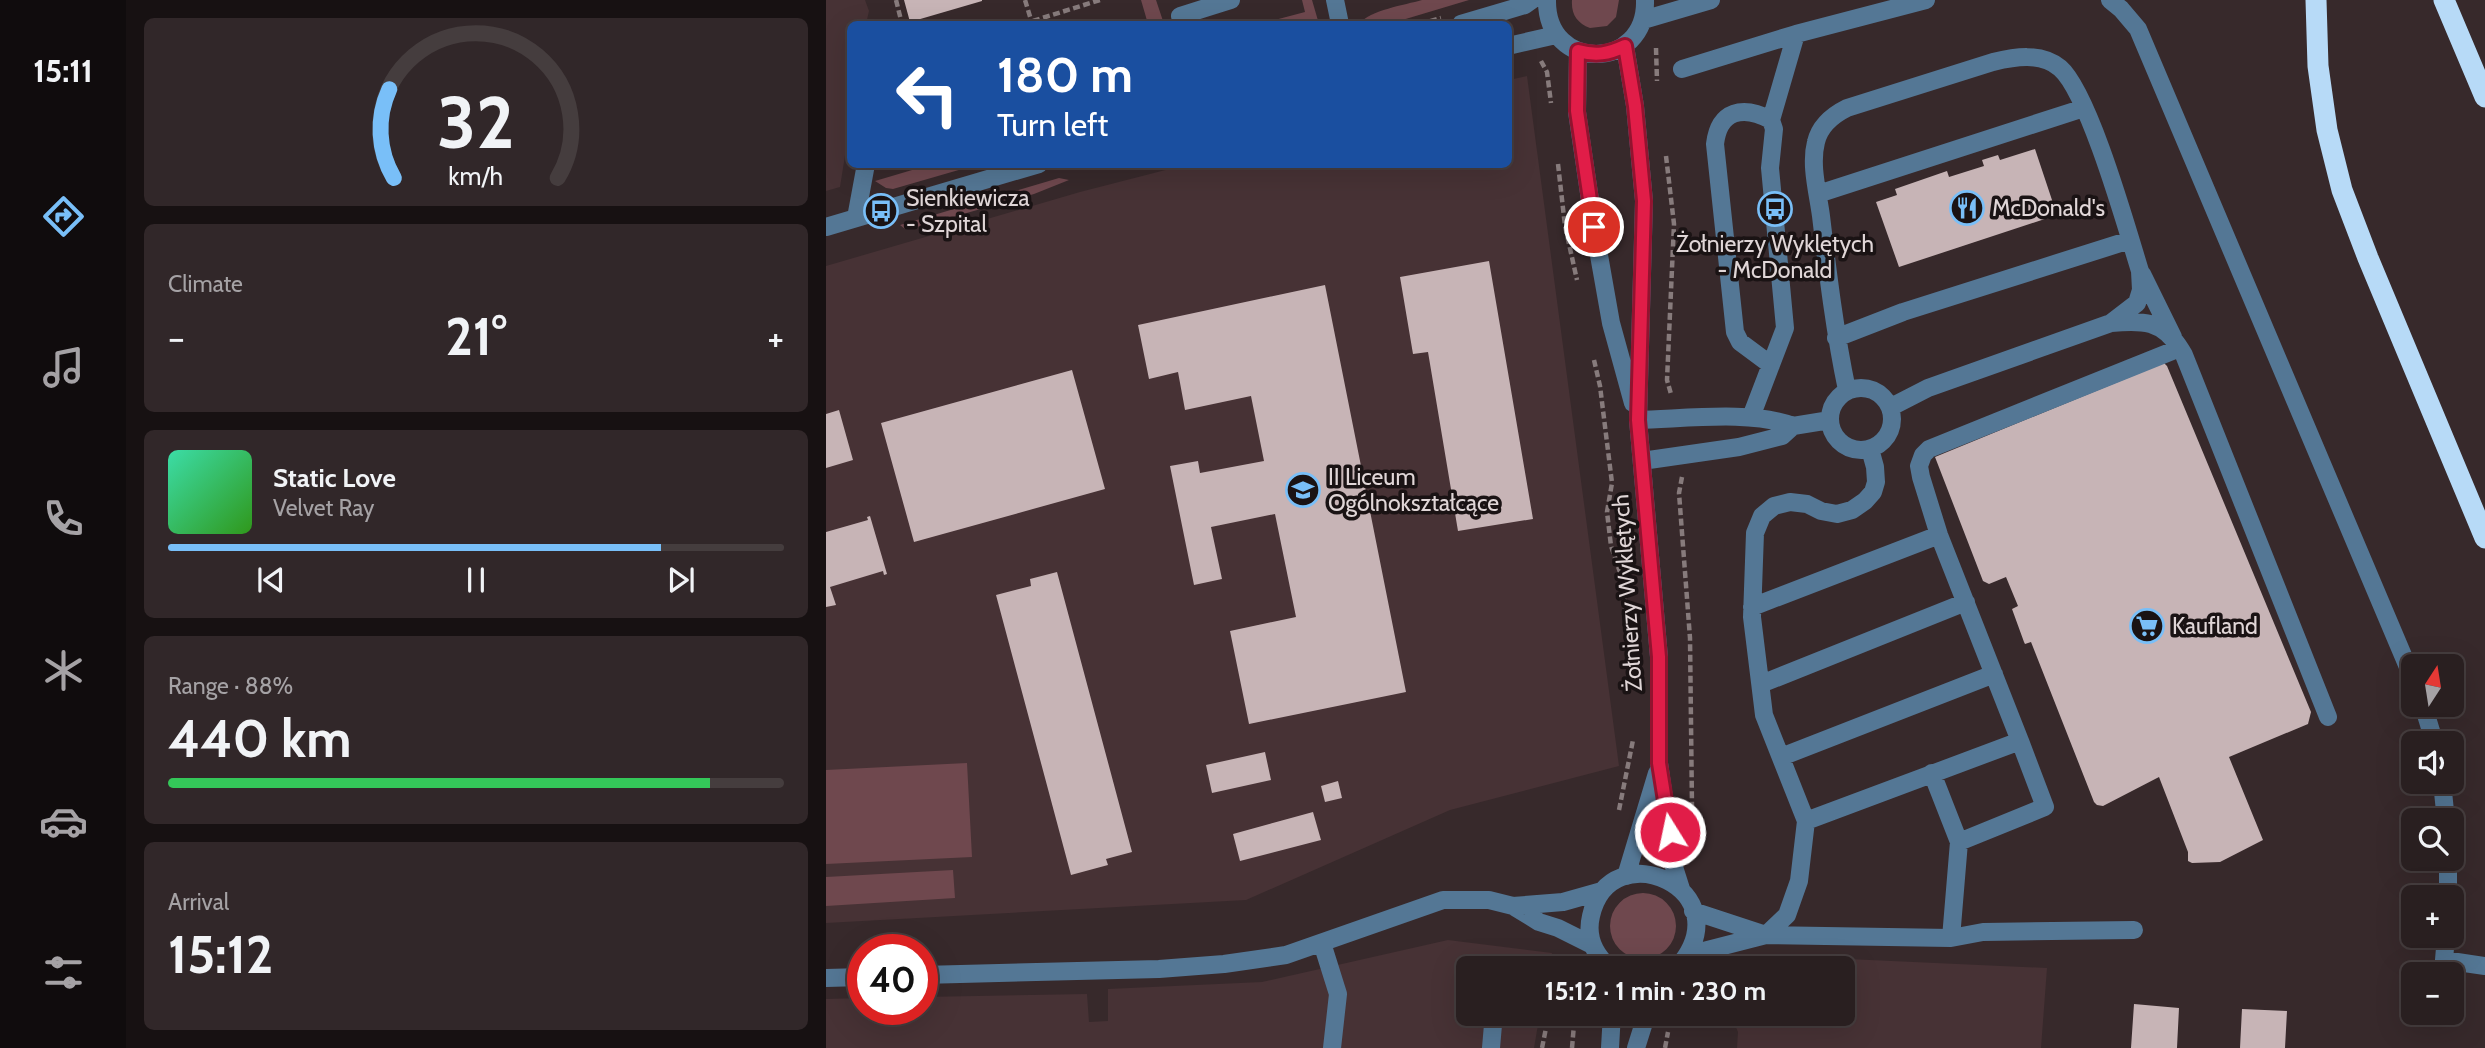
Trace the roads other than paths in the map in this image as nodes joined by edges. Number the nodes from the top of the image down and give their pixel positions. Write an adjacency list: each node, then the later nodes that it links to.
1 (1231, 0): 11 (street)
2 (1335, 0): 13 (street)
3 (1532, 0): 14 (street)
4 (1547, 0): 15 (street)
5 (1645, 0): 12 (street)
6 (1712, 0): 12 (street)
7 (1926, 0): 16 (street)
8 (2109, 0): 47 (street)
9 (2316, 0): 44 (highway)
10 (2444, 0): 21 (highway)
11 (1180, 16)
12 (1643, 20): 18 (street)
13 (1339, 21)
14 (1471, 21)
15 (1556, 34): 17 (street); 19 (street)
16 (1796, 34): 20 (street); 23 (street)
17 (1512, 45)
18 (1625, 46): 19 (street); 38 (street, Żołnierzy Wyklętych)
19 (1578, 51): 38 (street, Żołnierzy Wyklętych)
20 (1682, 69)
21 (2485, 97)
22 (2084, 108): 26 (street); 26 (street); 29 (street)
23 (1771, 120): 34 (street); 34 (street)
24 (865, 168): 27 (street)
25 (1025, 168): 27 (street)
26 (1818, 194): 32 (street)
27 (856, 218): 28 (street)
28 (826, 228)
29 (2130, 240): 30 (street); 32 (street)
30 (2140, 271): 31 (street); 33 (street)
31 (2111, 323): 33 (street); 36 (street)
32 (1836, 338): 35 (street)
33 (2178, 344): 43 (street); 50 (street)
34 (1770, 365): 37 (street)
35 (1847, 390): 36 (street); 39 (street)
36 (1891, 407): 41 (street)
37 (1751, 417): 38 (street); 40 (street)
38 (1638, 420): 42 (street, Żołnierzy Wyklętych)
39 (1830, 420): 40 (street); 41 (street)
40 (1793, 426): 42 (street)
41 (1870, 449): 46 (street)
42 (1642, 461): 53 (street, Żołnierzy Wyklętych)
43 (1939, 535): 45 (street); 46 (street)
44 (2485, 538)
45 (1966, 602): 48 (street); 49 (street)
46 (1752, 607): 49 (street)
47 (2402, 654)
48 (1994, 674): 51 (street); 52 (street)
49 (1761, 684): 52 (street)
50 (2328, 717)
51 (2021, 741): 54 (street); 56 (street)
52 (1781, 757): 55 (street)
53 (1659, 763): 57 (street, Żołnierzy Wyklętych); 58 (street, Żołnierzy Wyklętych)
54 (1932, 773): 55 (street); 56 (street)
55 (1806, 821): 63 (street)
56 (1959, 842): 64 (street)
57 (1626, 876): 58 (street); 59 (street)
58 (1681, 889): 61 (street, Żołnierzy Wyklętych)
59 (1602, 891): 60 (street); 66 (street)
60 (1513, 906): 65 (street); 66 (street)
61 (1693, 911): 63 (street); 69 (street)
62 (2134, 930): 64 (street)
63 (1766, 935): 64 (street); 70 (street)
64 (1951, 938)
65 (1322, 943): 72 (street); 78 (street)
66 (1592, 945): 68 (street)
67 (2444, 948): 71 (street)
68 (1598, 956)
69 (1686, 956)
70 (1699, 956)
71 (2485, 966)
72 (938, 975)
73 (847, 977): 74 (street)
74 (826, 978)
75 (1493, 1026): 79 (street)
76 (1611, 1026): 80 (street)
77 (1643, 1026): 81 (street)
78 (1332, 1048)
79 (1491, 1048)
80 (1610, 1048)
81 (1636, 1048)

